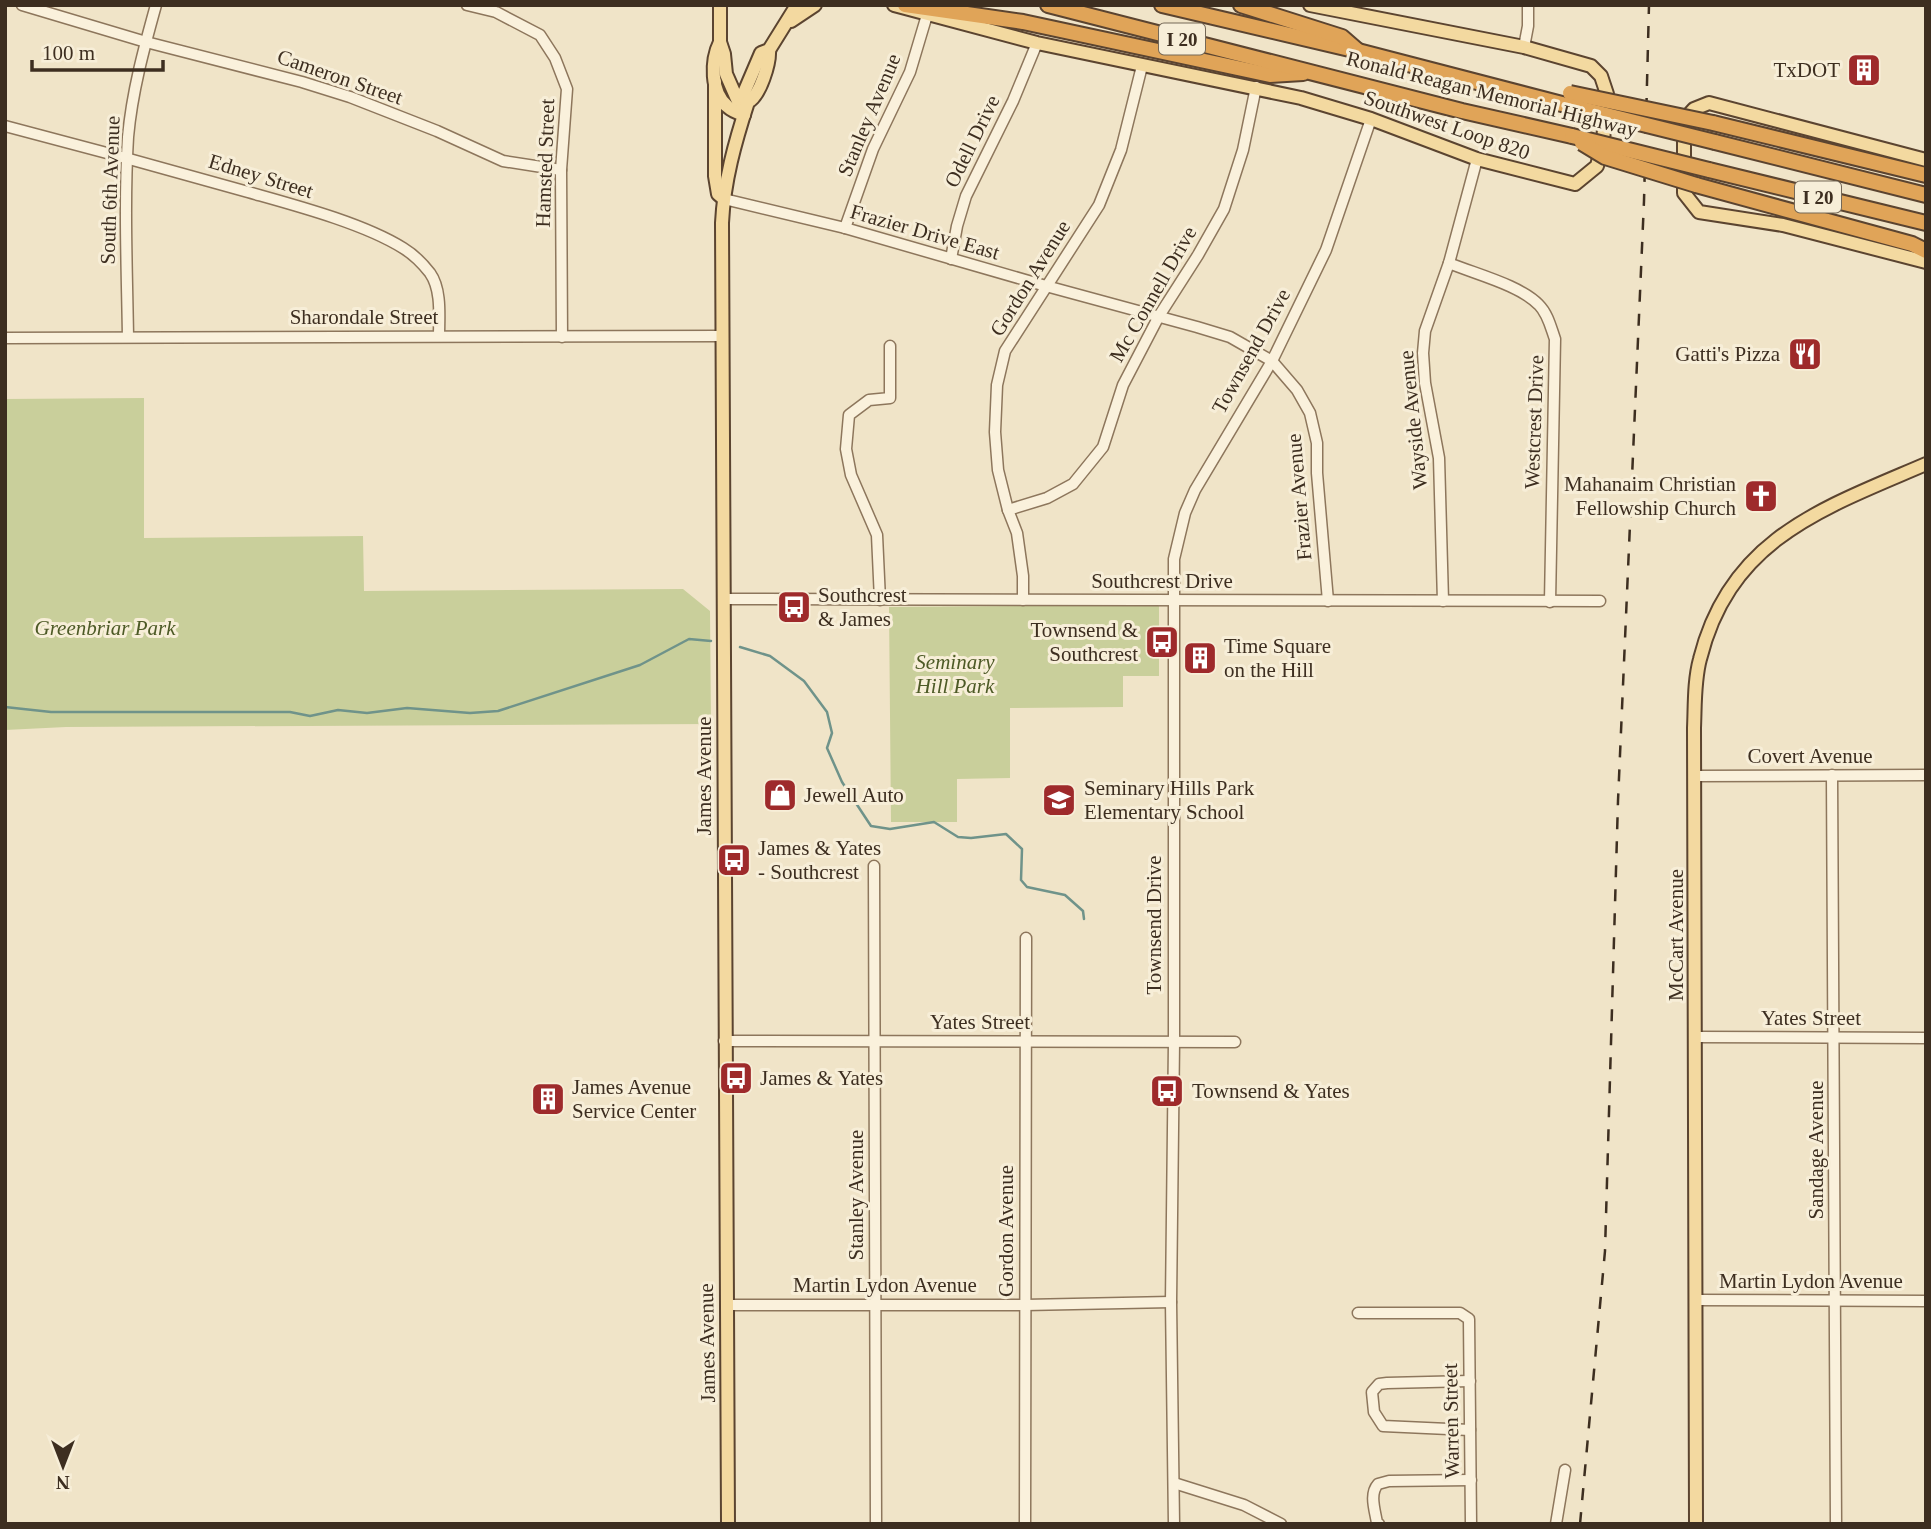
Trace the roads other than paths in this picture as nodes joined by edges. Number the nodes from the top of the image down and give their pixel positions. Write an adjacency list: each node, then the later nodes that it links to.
1 (22, 5): 18 (street, Cameron Street)
2 (156, 5): 18 (street, South 6th Avenue)
3 (467, 5): 14 (street, Hamsted Street)
4 (720, 5): 19 (main road)
5 (797, 5): 17 (main road, James Avenue)
6 (815, 5): 17 (main road)
7 (894, 5): 16 (main road, Southwest Loop 820)
8 (905, 5): 24 (highway)
9 (1048, 5): 24 (highway, Ronald Reagan Memorial Highway / I 20)
10 (1162, 5): 22 (highway, Ronald Reagan Memorial Highway / I 20)
11 (1241, 5): 22 (highway)
12 (1310, 5): 15 (main road, Southwest Loop 820)
13 (1528, 5): 21 (street)
14 (497, 9): 35 (street, Hamsted Street)
15 (1358, 10): 21 (main road, Southwest Loop 820)
16 (926, 15): 20 (main road, Southwest Loop 820); 40 (street, Stanley Avenue)
17 (781, 31): 28 (main road, James Avenue)
18 (146, 42): 32 (street, South 6th Avenue); 35 (street, Cameron Street)
19 (720, 42): 25 (main road); 28 (main road)
20 (1037, 43): 23 (main road, Southwest Loop 820); 42 (street, Odell Drive)
21 (1524, 47): 33 (main road, Southwest Loop 820)
22 (1357, 51): 27 (highway, Ronald Reagan Memorial Highway / I 20)
23 (1142, 65): 26 (main road, Southwest Loop 820); 45 (street, Gordon Avenue)
24 (1317, 72): 31 (highway, Ronald Reagan Memorial Highway / I 20)
25 (715, 82): 28 (main road); 38 (main road)
26 (1256, 87): 29 (main road, Southwest Loop 820); 46 (street, Mc Connell Drive)
27 (1566, 99): 36 (highway, bridge); 37 (highway, Ronald Reagan Memorial Highway / I 20, bridge)
28 (746, 108): 38 (main road, James Avenue)
29 (1371, 119): 33 (main road, Southwest Loop 820); 53 (street, Townsend Drive)
30 (5, 126): 32 (street, Edney Street)
31 (1572, 136): 39 (highway, Ronald Reagan Memorial Highway / I 20, bridge); 41 (highway, bridge)
32 (128, 157): 47 (street, Edney Street); 49 (street, South 6th Avenue)
33 (1477, 159): 44 (street, Wayside Avenue)
34 (1926, 160): 43 (main road)
35 (561, 170): 50 (street, Hamsted Street)
36 (1926, 175)
37 (1926, 195)
38 (724, 199): 40 (street, Frazier Drive East); 48 (main road, James Avenue)
39 (1926, 223)
40 (845, 228): 42 (street, Frazier Drive East)
41 (1926, 251)
42 (951, 259): 45 (street, Frazier Drive East)
43 (1926, 262)
44 (1450, 263): 61 (street, Wayside Avenue); 63 (street, Westcrest Drive)
45 (1046, 286): 46 (street, Frazier Drive East); 55 (street, Gordon Avenue)
46 (1159, 316): 53 (street, Frazier Drive East); 55 (street, Mc Connell Drive)
47 (439, 336): 49 (street, Sharondale Street); 50 (street, Sharondale Street)
48 (722, 336): 50 (street, Sharondale Street); 56 (main road, James Avenue)
49 (128, 337): 51 (street, Sharondale Street)
50 (562, 337)
51 (5, 338)
52 (890, 346): 57 (street)
53 (1272, 361): 59 (street, Townsend Drive); 60 (street, Frazier Avenue)
54 (1926, 464): 66 (main road, McCart Avenue)
55 (1008, 510): 58 (street, Gordon Avenue)
56 (723, 599): 57 (street, Southcrest Drive); 72 (main road, James Avenue)
57 (880, 600): 58 (street, Southcrest Drive)
58 (1023, 600): 59 (street, Southcrest Drive)
59 (1173, 601): 60 (street, Southcrest Drive); 75 (street, Townsend Drive)
60 (1328, 601): 61 (street, Southcrest Drive)
61 (1443, 601): 63 (street, Southcrest Drive)
62 (1600, 601): 63 (street, Southcrest Drive)
63 (1549, 602)
64 (1832, 775): 65 (street, Covert Avenue); 66 (street, Covert Avenue); 70 (street, Sandage Avenue)
65 (1926, 775)
66 (1695, 776): 69 (main road, McCart Avenue)
67 (874, 866): 73 (street, Stanley Avenue)
68 (1026, 938): 74 (street, Gordon Avenue)
69 (1695, 1037): 70 (street, Yates Street); 77 (main road, McCart Avenue)
70 (1834, 1038): 71 (street, Yates Street); 78 (street, Sandage Avenue)
71 (1926, 1038)
72 (724, 1041): 73 (street, Yates Street); 82 (main road, James Avenue)
73 (875, 1041): 74 (street, Yates Street); 81 (street, Stanley Avenue)
74 (1026, 1041): 75 (street, Yates Street); 83 (street, Gordon Avenue)
75 (1174, 1042): 76 (street, Yates Street); 80 (street, Townsend Drive)
76 (1235, 1042)
77 (1696, 1300): 78 (street, Martin Lydon Avenue); 98 (main road, McCart Avenue)
78 (1836, 1301): 79 (street, Martin Lydon Avenue); 99 (street, Sandage Avenue)
79 (1926, 1301)
80 (1171, 1302): 83 (street, Martin Lydon Avenue); 89 (street, Townsend Drive)
81 (876, 1304): 82 (street, Martin Lydon Avenue); 83 (street, Martin Lydon Avenue); 91 (street, Stanley Avenue)
82 (726, 1305): 90 (main road, James Avenue)
83 (1025, 1305): 92 (street, Gordon Avenue)
84 (1358, 1312): 85 (street, Warren Street)
85 (1470, 1381): 86 (street, Warren Street); 86 (street)
86 (1470, 1430): 88 (street, Warren Street)
87 (1565, 1469): 97 (street)
88 (1471, 1480): 95 (street); 96 (street, Warren Street)
89 (1174, 1483): 93 (street, Townsend Drive); 94 (street)
90 (728, 1524)
91 (876, 1524)
92 (1025, 1524)
93 (1174, 1524)
94 (1281, 1524)
95 (1379, 1524)
96 (1471, 1524)
97 (1556, 1524)
98 (1696, 1524)
99 (1836, 1524)

